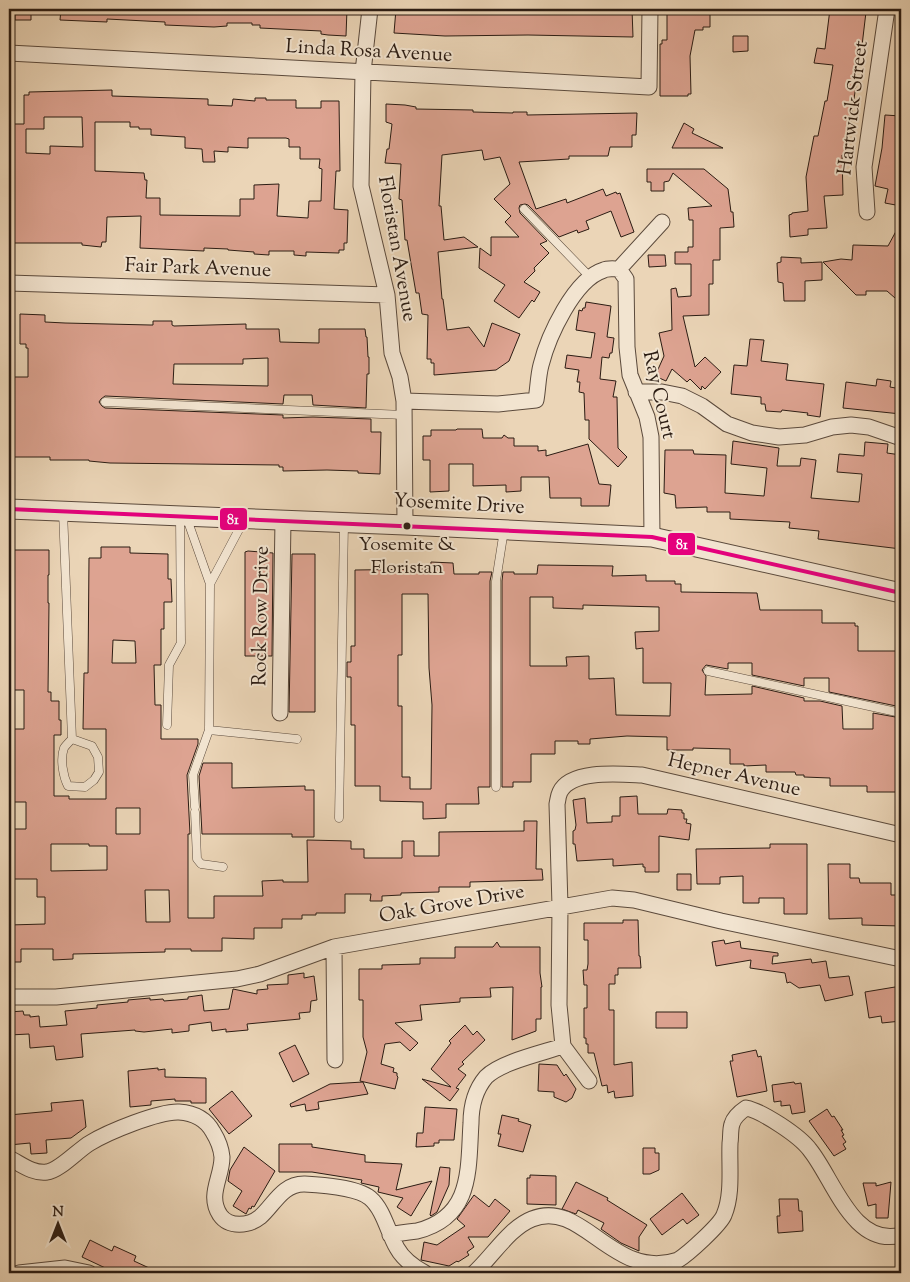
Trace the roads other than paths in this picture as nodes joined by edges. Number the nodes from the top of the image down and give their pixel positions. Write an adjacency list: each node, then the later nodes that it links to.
1 (370, 9): 5 (street, Floristan Avenue)
2 (650, 9): 5 (street, Linda Rosa Avenue)
3 (887, 9): 7 (street, Hartwick Street)
4 (9, 53): 5 (street, Linda Rosa Avenue)
5 (363, 72): 12 (street, Floristan Avenue)
6 (524, 210): 10 (lane)
7 (867, 212)
8 (662, 222): 9 (street)
9 (619, 268): 10 (street); 13 (street, Ray Court)
10 (590, 277): 15 (street)
11 (9, 283): 12 (street, Fair Park Avenue)
12 (387, 295): 15 (street, Floristan Avenue)
13 (636, 392): 16 (street); 25 (street, Ray Court)
14 (104, 402): 15 (lane)
15 (404, 408): 23 (street, Floristan Avenue)
16 (901, 438)
17 (9, 509): 18 (street, Yosemite Drive)
18 (63, 512): 19 (street, Yosemite Drive); 33 (lane)
19 (183, 516): 20 (street, Yosemite Drive); 26 (lane); 31 (lane)
20 (244, 519): 21 (street, Yosemite Drive); 26 (lane)
21 (283, 520): 22 (street, Yosemite Drive); 29 (street, Rock Row Drive)
22 (344, 523): 23 (street, Yosemite Drive); 36 (lane)
23 (405, 525): 24 (street, Yosemite Drive)
24 (504, 530): 25 (street, Yosemite Drive); 35 (lane)
25 (652, 537): 27 (street, Yosemite Drive)
26 (210, 584): 32 (lane)
27 (901, 593)
28 (708, 671): 30 (lane)
29 (280, 713)
30 (901, 713)
31 (167, 726)
32 (209, 730): 34 (lane); 38 (lane)
33 (72, 738): 33 (lane)
34 (298, 739)
35 (496, 787)
36 (339, 818)
37 (901, 835): 39 (street, Hepner Avenue)
38 (224, 867)
39 (560, 906): 40 (street, Oak Grove Drive); 41 (street, Oak Grove Drive); 43 (street)
40 (334, 947): 42 (street, Oak Grove Drive); 44 (street)
41 (901, 959)
42 (9, 997)
43 (563, 1046): 45 (street); 47 (street)
44 (335, 1060)
45 (589, 1081)
46 (9, 1158): 47 (street)
47 (390, 1234): 51 (street)
48 (901, 1235): 52 (street)
49 (19, 1273): 50 (street)
50 (89, 1273)
51 (425, 1273)
52 (474, 1273)

